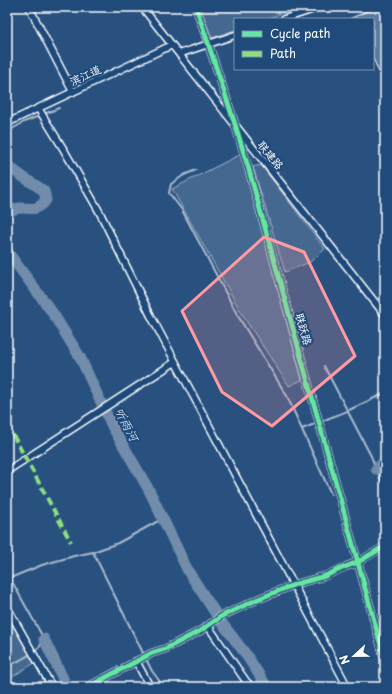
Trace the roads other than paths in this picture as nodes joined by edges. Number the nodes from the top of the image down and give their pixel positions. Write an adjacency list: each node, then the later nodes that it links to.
1 (29, 7): 10 (street)
2 (142, 7): 8 (street, 联建路)
3 (196, 7): 7 (street, 联跃路)
4 (320, 7): 5 (street)
5 (287, 18)
6 (234, 35): 7 (street)
7 (208, 44): 9 (street); 13 (street, 联跃路)
8 (172, 45): 9 (street, 联建路); 10 (street, 滨江道)
9 (179, 54): 13 (street, 联建路)
10 (73, 92): 11 (street, 滨江道)
11 (38, 108): 12 (street, 滨江道); 15 (street)
12 (7, 123)
13 (236, 128): 14 (street, 联建路); 18 (street, 联跃路)
14 (385, 315)
15 (176, 362): 16 (street); 19 (street)
16 (7, 471)
17 (385, 546): 18 (street)
18 (358, 562): 19 (street); 22 (street, 联跃路)
19 (293, 585): 21 (street); 24 (street)
20 (7, 607): 26 (street)
21 (208, 626): 23 (street); 25 (street)
22 (385, 660)
23 (136, 661): 27 (street); 28 (street)
24 (346, 684)
25 (249, 685): 29 (street)
26 (52, 687)
27 (88, 687)
28 (150, 687)
29 (240, 687)

